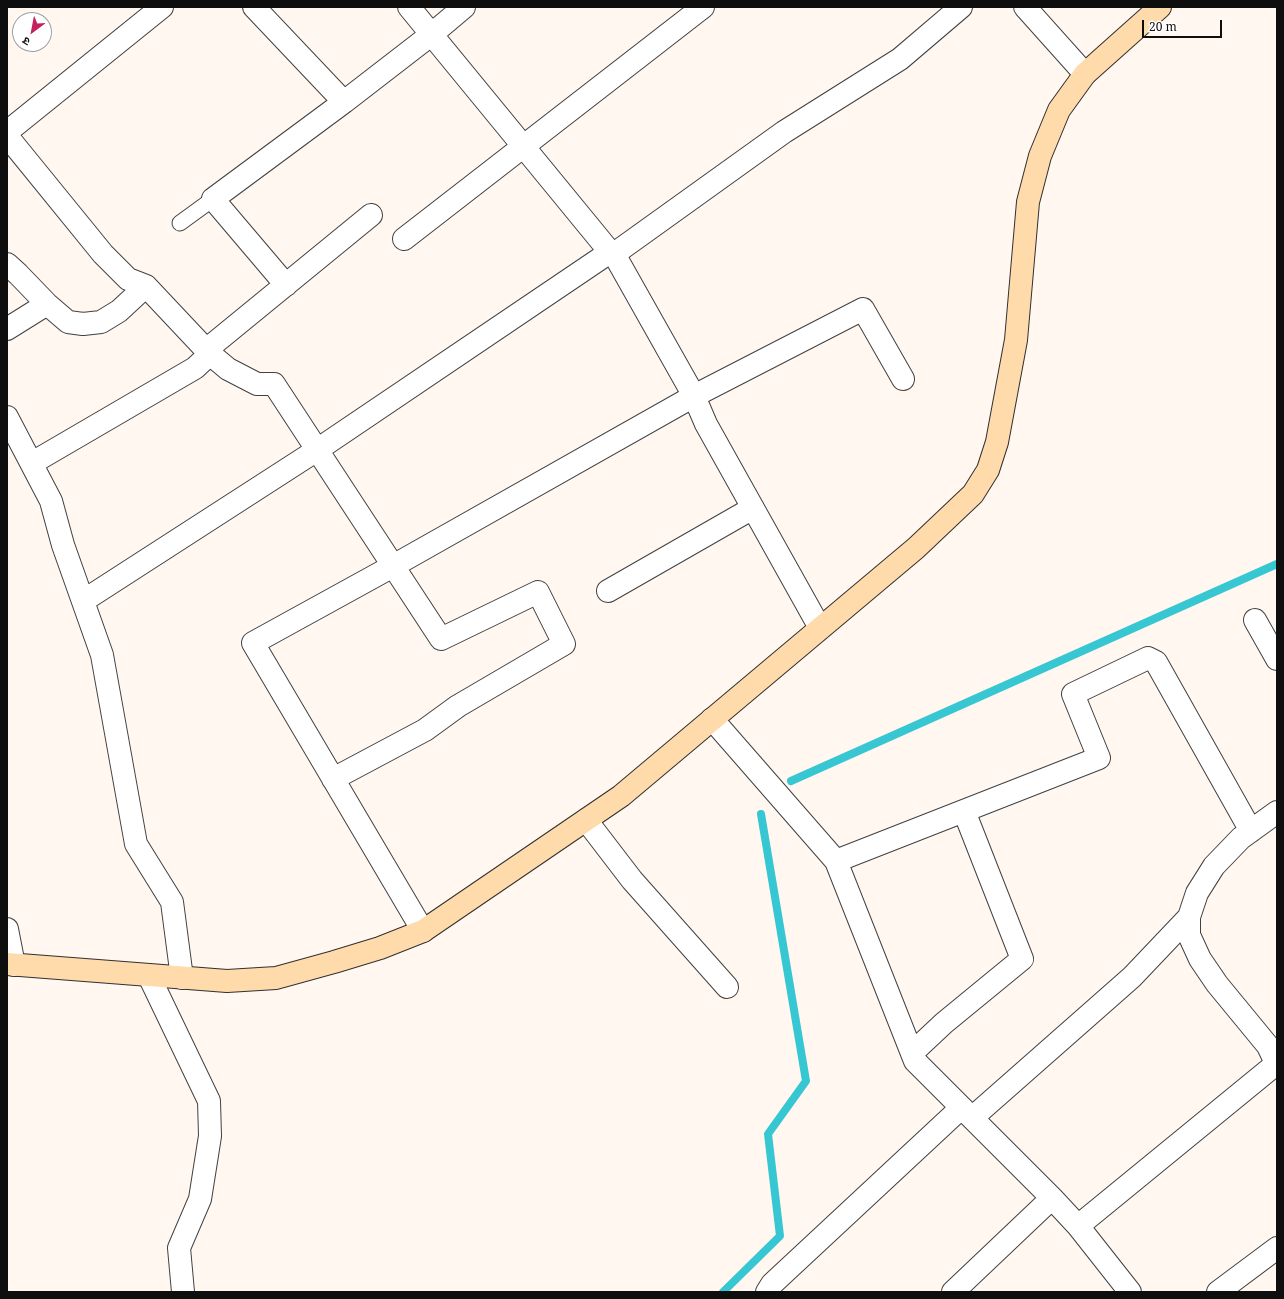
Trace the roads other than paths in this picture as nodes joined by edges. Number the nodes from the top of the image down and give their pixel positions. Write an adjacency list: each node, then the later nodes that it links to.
1 (162, 7): 12 (street)
2 (254, 7): 11 (street)
3 (409, 7): 9 (street)
4 (464, 7): 9 (street)
5 (703, 7): 14 (street)
6 (961, 7): 19 (street)
7 (1025, 7): 10 (street)
8 (1160, 7): 10 (main road)
9 (432, 34): 11 (street); 14 (street)
10 (1085, 74): 36 (main road)
11 (344, 102): 15 (street)
12 (7, 132)
13 (7, 136): 22 (street)
14 (523, 146): 18 (street); 19 (street)
15 (213, 199): 17 (lane); 21 (street)
16 (371, 215): 21 (street)
17 (180, 224)
18 (404, 239)
19 (612, 253): 27 (street); 29 (street)
20 (7, 264): 23 (street)
21 (286, 285): 25 (street)
22 (146, 286): 23 (street); 25 (street)
23 (47, 304): 24 (street)
24 (7, 329)
25 (208, 352): 29 (street); 30 (street)
26 (903, 379): 27 (street)
27 (694, 396): 31 (street); 32 (street)
28 (7, 416): 30 (street)
29 (317, 450): 32 (street); 34 (street)
30 (32, 463): 34 (street)
31 (753, 508): 33 (street); 36 (street)
32 (393, 566): 39 (street); 39 (street)
33 (608, 591)
34 (83, 602): 50 (street)
35 (1255, 620): 37 (street)
36 (820, 628): 38 (main road)
37 (1277, 659)
38 (712, 719): 42 (main road); 44 (street)
39 (333, 779): 47 (street)
40 (964, 811): 43 (street); 44 (street); 52 (street)
41 (1277, 812): 43 (street)
42 (586, 820): 47 (main road); 51 (street)
43 (1250, 831): 45 (street)
44 (836, 861): 52 (street)
45 (1189, 917): 53 (street); 54 (street)
46 (7, 929): 48 (street)
47 (424, 931): 50 (main road)
48 (10, 965): 49 (main road)
49 (148, 976): 50 (main road); 58 (street)
50 (182, 978)
51 (727, 987)
52 (912, 1053): 54 (street)
53 (1276, 1065): 56 (street)
54 (967, 1113): 55 (street); 59 (street)
55 (1052, 1198): 56 (street); 60 (street)
56 (1078, 1226): 61 (street)
57 (1277, 1248): 62 (street)
58 (183, 1292)
59 (767, 1292)
60 (953, 1292)
61 (1130, 1292)
62 (1218, 1292)

